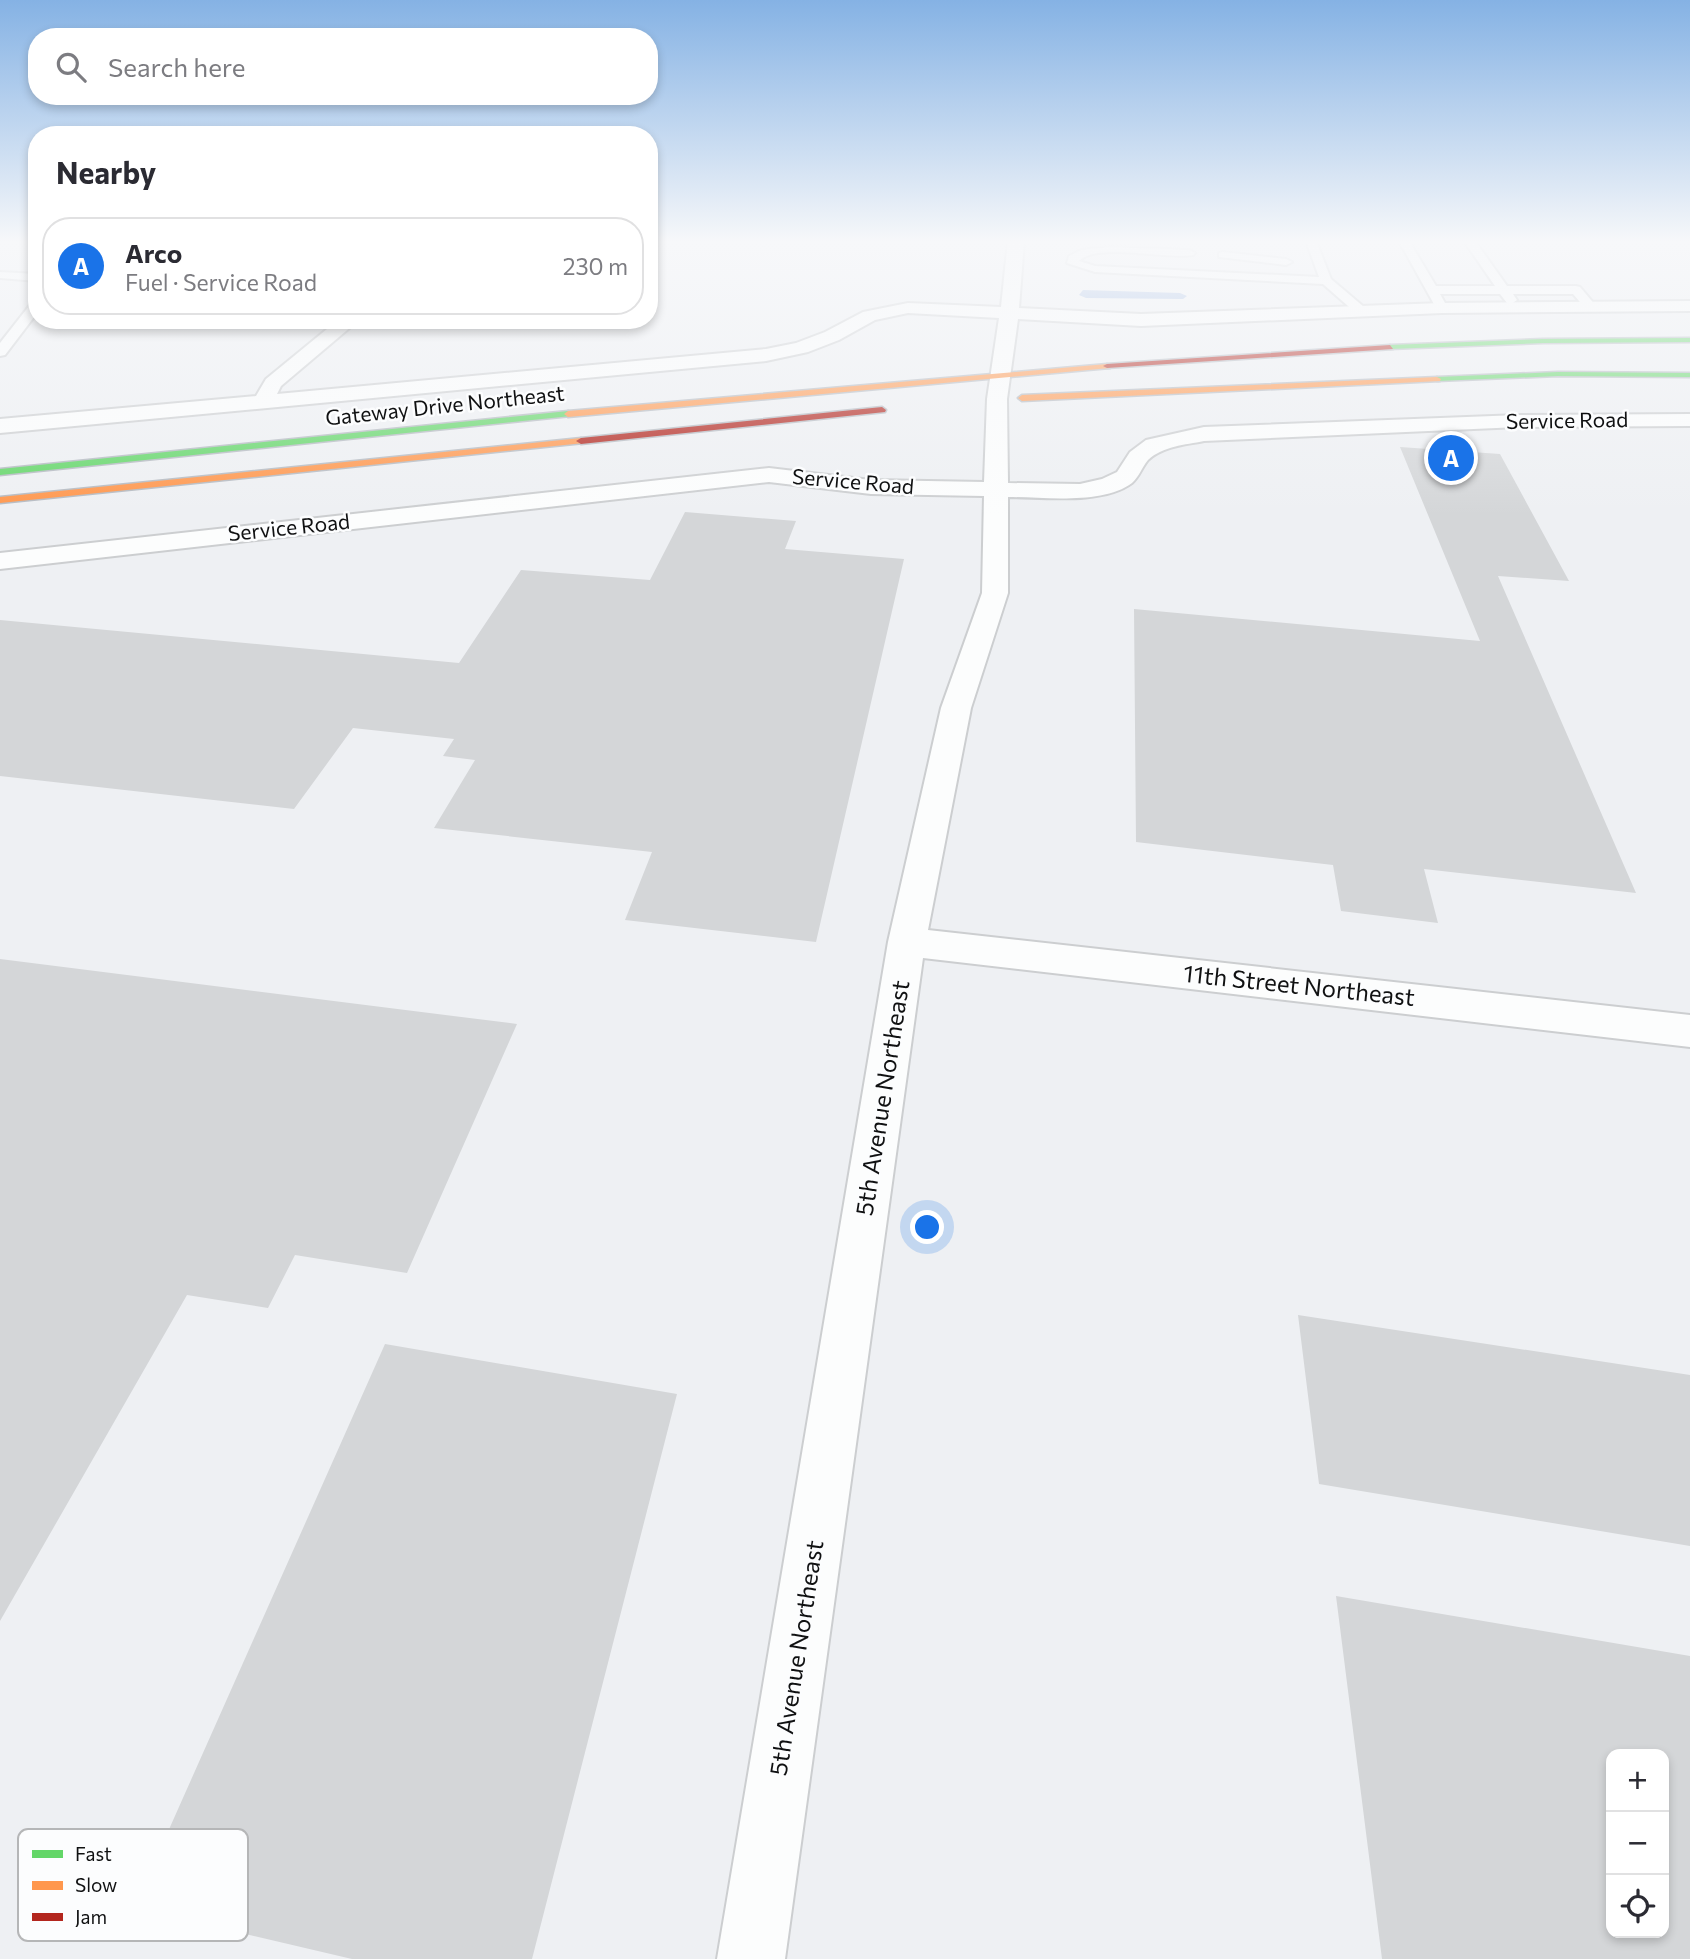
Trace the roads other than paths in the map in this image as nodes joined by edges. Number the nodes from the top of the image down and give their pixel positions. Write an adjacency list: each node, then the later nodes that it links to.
1 (15, 332): 6 (lane)
2 (335, 332): 9 (street)
3 (839, 332): 9 (street)
4 (1004, 332): 8 (street, 5th Avenue Northeast)
5 (1690, 340): 8 (highway, Gateway Drive Northeast)
6 (0, 352)
7 (1690, 376): 8 (highway, Gateway Drive Northeast)
8 (994, 391): 13 (highway, Gateway Drive Northeast); 14 (street, 5th Avenue Northeast)
9 (269, 401): 12 (street)
10 (895, 409): 15 (highway, Gateway Drive Northeast)
11 (1690, 420): 14 (street, Service Road)
12 (0, 426)
13 (0, 472)
14 (998, 490): 16 (street, Service Road); 17 (street, 5th Avenue Northeast)
15 (0, 500)
16 (0, 561)
17 (907, 942): 18 (street, 11th Street Northeast); 19 (street, 5th Avenue Northeast)
18 (1690, 1031)
19 (751, 1959)

